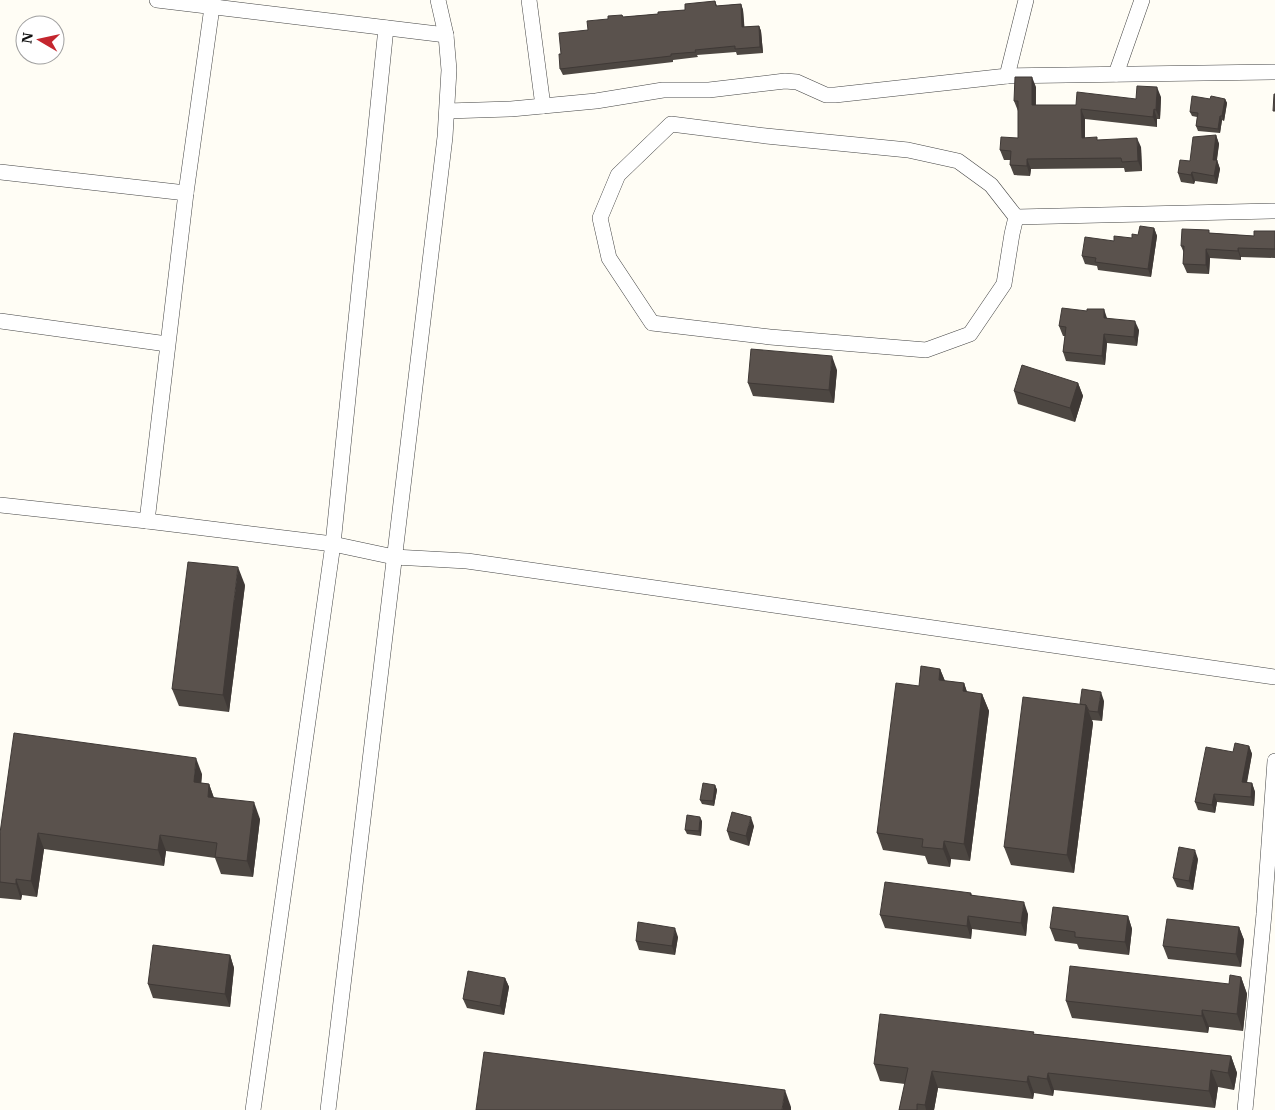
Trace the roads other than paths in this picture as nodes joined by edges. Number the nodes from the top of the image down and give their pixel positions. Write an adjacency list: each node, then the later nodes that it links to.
1 (157, 0): 6 (street)
2 (438, 0): 8 (street)
3 (529, 0): 12 (street)
4 (1026, 0): 11 (street)
5 (1142, 0): 10 (street)
6 (213, 3): 7 (street); 15 (street)
7 (386, 28): 8 (street); 22 (street)
8 (446, 34): 13 (street)
9 (1275, 72): 10 (street)
10 (1116, 74): 11 (street)
11 (1007, 76): 12 (street)
12 (543, 106): 13 (street)
13 (447, 110): 23 (street)
14 (0, 172): 15 (street)
15 (186, 193): 19 (street)
16 (1275, 211): 17 (street)
17 (1016, 217): 17 (street)
18 (0, 321): 19 (street)
19 (167, 344): 21 (street)
20 (0, 505): 21 (street)
21 (147, 521): 22 (street)
22 (333, 544): 23 (street); 26 (street)
23 (394, 557): 24 (street); 27 (street)
24 (1275, 677)
25 (1275, 761): 28 (street)
26 (253, 1110)
27 (328, 1110)
28 (1245, 1110)

